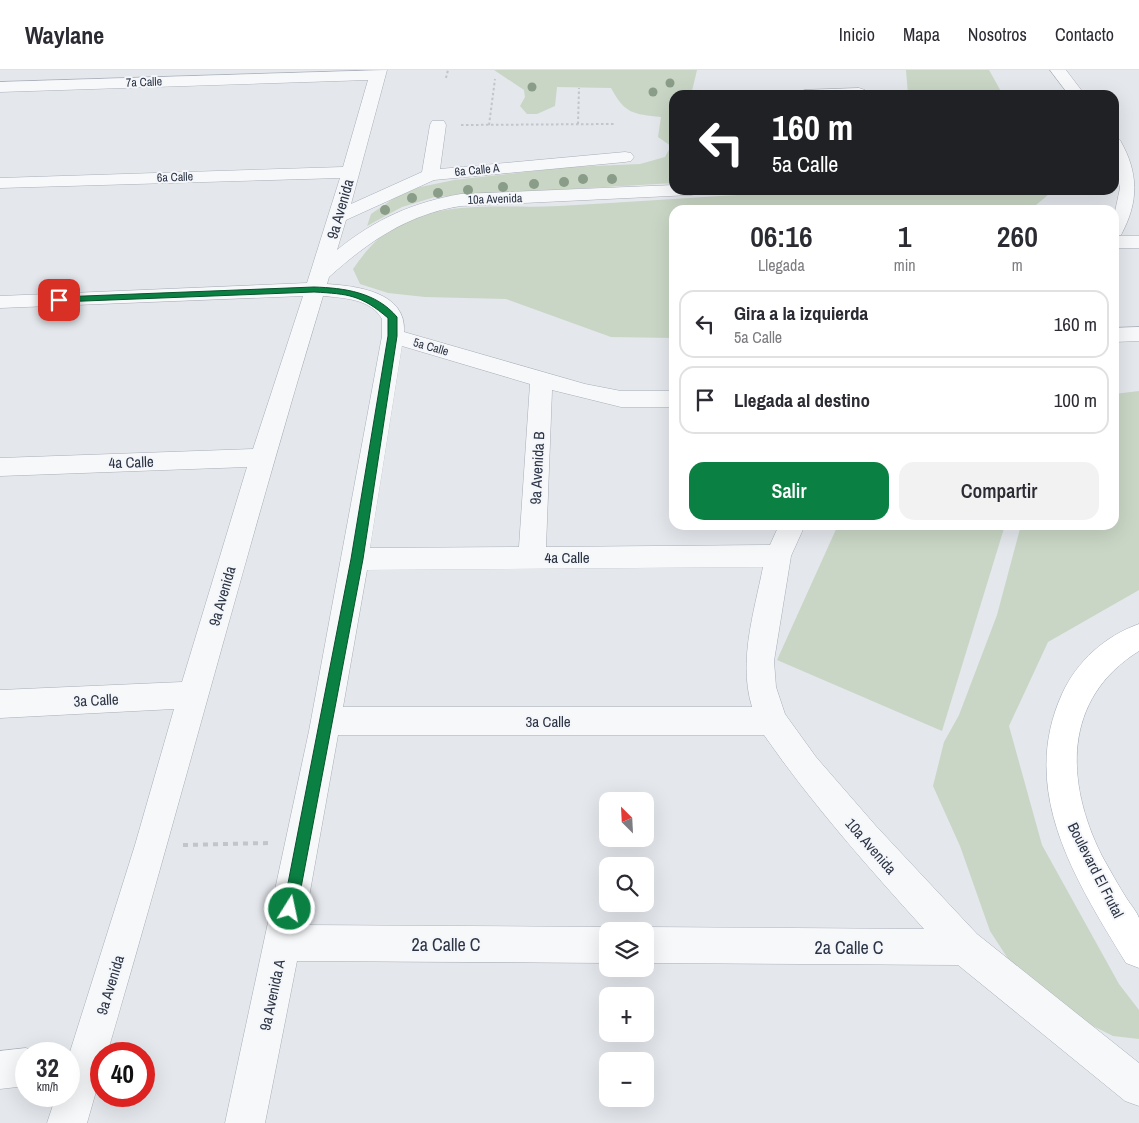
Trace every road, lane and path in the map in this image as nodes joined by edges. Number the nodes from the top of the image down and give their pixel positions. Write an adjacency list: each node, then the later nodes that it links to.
1 (448, 70): 5 (path)
2 (1058, 70): 10 (street)
3 (378, 72): 7 (street, 7a Calle); 17 (street, 9a Avenida)
4 (852, 77): 9 (street)
5 (446, 78)
6 (496, 79): 14 (path)
7 (0, 87)
8 (579, 88): 11 (path)
9 (857, 90)
10 (1073, 90)
11 (578, 124): 12 (path); 14 (path)
12 (615, 124)
13 (438, 125): 14 (path); 18 (street)
14 (489, 125)
15 (1119, 153): 22 (street)
16 (625, 157): 18 (street, 6a Calle A)
17 (350, 172): 19 (street, 6a Calle); 21 (street, 9a Avenida)
18 (430, 175): 21 (street, 6a Calle A)
19 (0, 183)
20 (669, 191): 25 (street, 10a Avenida)
21 (338, 217): 25 (street, 9a Avenida)
22 (1119, 225)
23 (1119, 242): 24 (street)
24 (1139, 242)
25 (317, 282): 26 (street, 5a Calle); 29 (street, 5a Calle); 32 (street, 9a Avenida)
26 (0, 302)
27 (1139, 334): 28 (street)
28 (1119, 335)
29 (393, 336): 30 (street, 5a Calle); 37 (street, 9a Avenida A)
30 (541, 380): 31 (street, 5a Calle); 36 (street, 9a Avenida B)
31 (669, 399)
32 (262, 458): 33 (street, 4a Calle); 39 (street, 9a Avenida)
33 (0, 467)
34 (790, 530): 35 (street, 10a Avenida)
35 (778, 556): 36 (street, 4a Calle); 42 (street, 10a Avenida)
36 (532, 557): 37 (street, 4a Calle)
37 (357, 559): 41 (street, 9a Avenida A)
38 (1139, 636): 49 (main road, Boulevard El Frutal)
39 (192, 695): 40 (street, 3a Calle); 44 (street, 9a Avenida)
40 (0, 704)
41 (325, 720): 42 (street, 3a Calle); 43 (street, 9a Avenida A)
42 (772, 721): 48 (street, 10a Avenida)
43 (302, 843): 44 (path); 45 (street, 9a Avenida A)
44 (152, 845): 50 (street, 9a Avenida)
45 (284, 943): 46 (street, 2a Calle C); 56 (street, 9a Avenida A)
46 (599, 945)
47 (654, 945): 48 (street, 2a Calle C)
48 (964, 948): 53 (street, 10a Avenida)
49 (1139, 950)
50 (80, 1054)
51 (15, 1068): 52 (street)
52 (0, 1070)
53 (1139, 1087)
54 (70, 1107): 55 (street, 9a Avenida)
55 (68, 1123)
56 (244, 1123)

